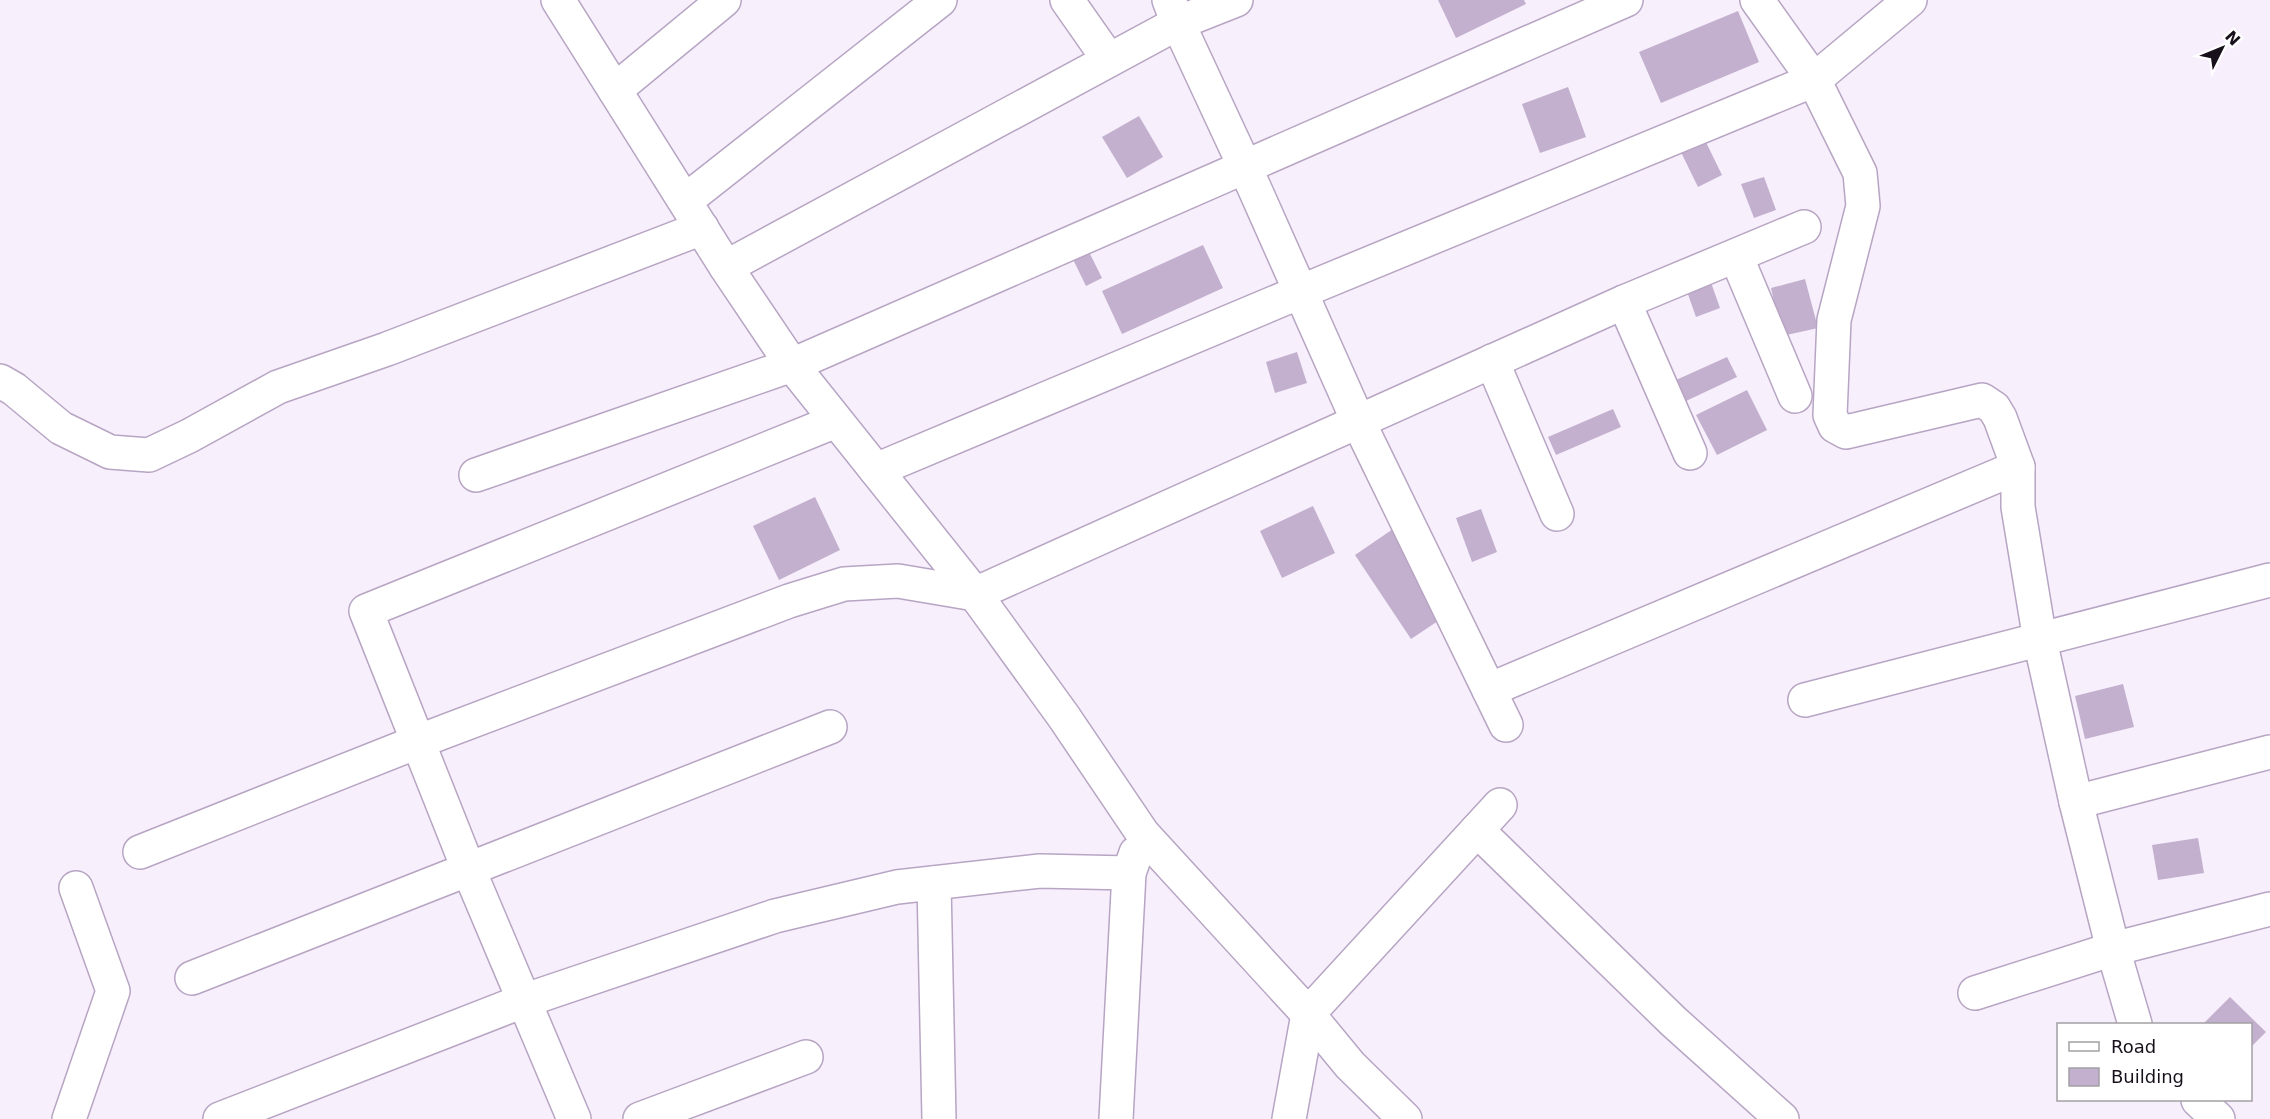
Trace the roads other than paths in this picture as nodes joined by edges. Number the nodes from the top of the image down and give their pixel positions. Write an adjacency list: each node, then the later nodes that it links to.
1 (558, 0): 12 (street)
2 (724, 0): 12 (street)
3 (940, 0): 14 (street)
4 (1067, 0): 10 (street)
5 (1236, 0): 9 (street)
6 (1626, 0): 13 (street)
7 (1756, 0): 11 (street)
8 (1910, 0): 11 (street)
9 (1174, 12): 10 (street); 13 (street)
10 (1109, 60): 18 (street)
11 (1814, 80): 19 (street); 28 (street)
12 (615, 90): 14 (street)
13 (1245, 167): 19 (street); 22 (street)
14 (685, 201): 16 (street)
15 (1804, 227): 17 (street)
16 (702, 228): 18 (street); 23 (street)
17 (1736, 255): 20 (street); 24 (street)
18 (726, 267): 22 (street)
19 (1300, 292): 26 (street); 29 (street)
20 (1624, 302): 21 (street); 27 (street)
21 (1492, 362): 26 (street); 31 (street)
22 (792, 365): 25 (street); 30 (street)
23 (0, 381)
24 (1795, 396)
25 (836, 421): 29 (street); 39 (street)
26 (1358, 421): 33 (street); 35 (street)
27 (1690, 453)
28 (2019, 467): 34 (street); 35 (street)
29 (876, 470): 33 (street)
30 (476, 475)
31 (1557, 514)
32 (2270, 580): 34 (street)
33 (975, 594): 39 (street); 44 (street)
34 (2040, 640): 36 (street); 41 (street)
35 (1489, 690): 37 (street)
36 (1805, 700)
37 (1506, 724)
38 (830, 727): 46 (street)
39 (417, 742): 45 (street); 46 (street)
40 (2270, 752): 41 (street)
41 (2076, 802): 51 (street)
42 (1500, 805): 43 (street)
43 (1477, 830): 55 (street); 67 (street)
44 (1143, 834): 47 (street); 55 (street)
45 (140, 852)
46 (468, 868): 52 (street); 54 (street)
47 (1130, 873): 48 (street); 64 (street)
48 (934, 883): 54 (street); 63 (street)
49 (76, 888): 59 (street)
50 (2270, 909): 51 (street)
51 (2113, 949): 53 (street); 56 (street)
52 (192, 978)
53 (1975, 993)
54 (523, 1001): 60 (street); 61 (street)
55 (1308, 1014): 65 (street); 66 (street)
56 (2135, 1023)
57 (806, 1057): 62 (street)
58 (2199, 1101): 68 (street)
59 (69, 1119)
60 (220, 1119)
61 (574, 1119)
62 (640, 1119)
63 (939, 1119)
64 (1116, 1119)
65 (1289, 1119)
66 (1405, 1119)
67 (1782, 1119)
68 (2218, 1119)

